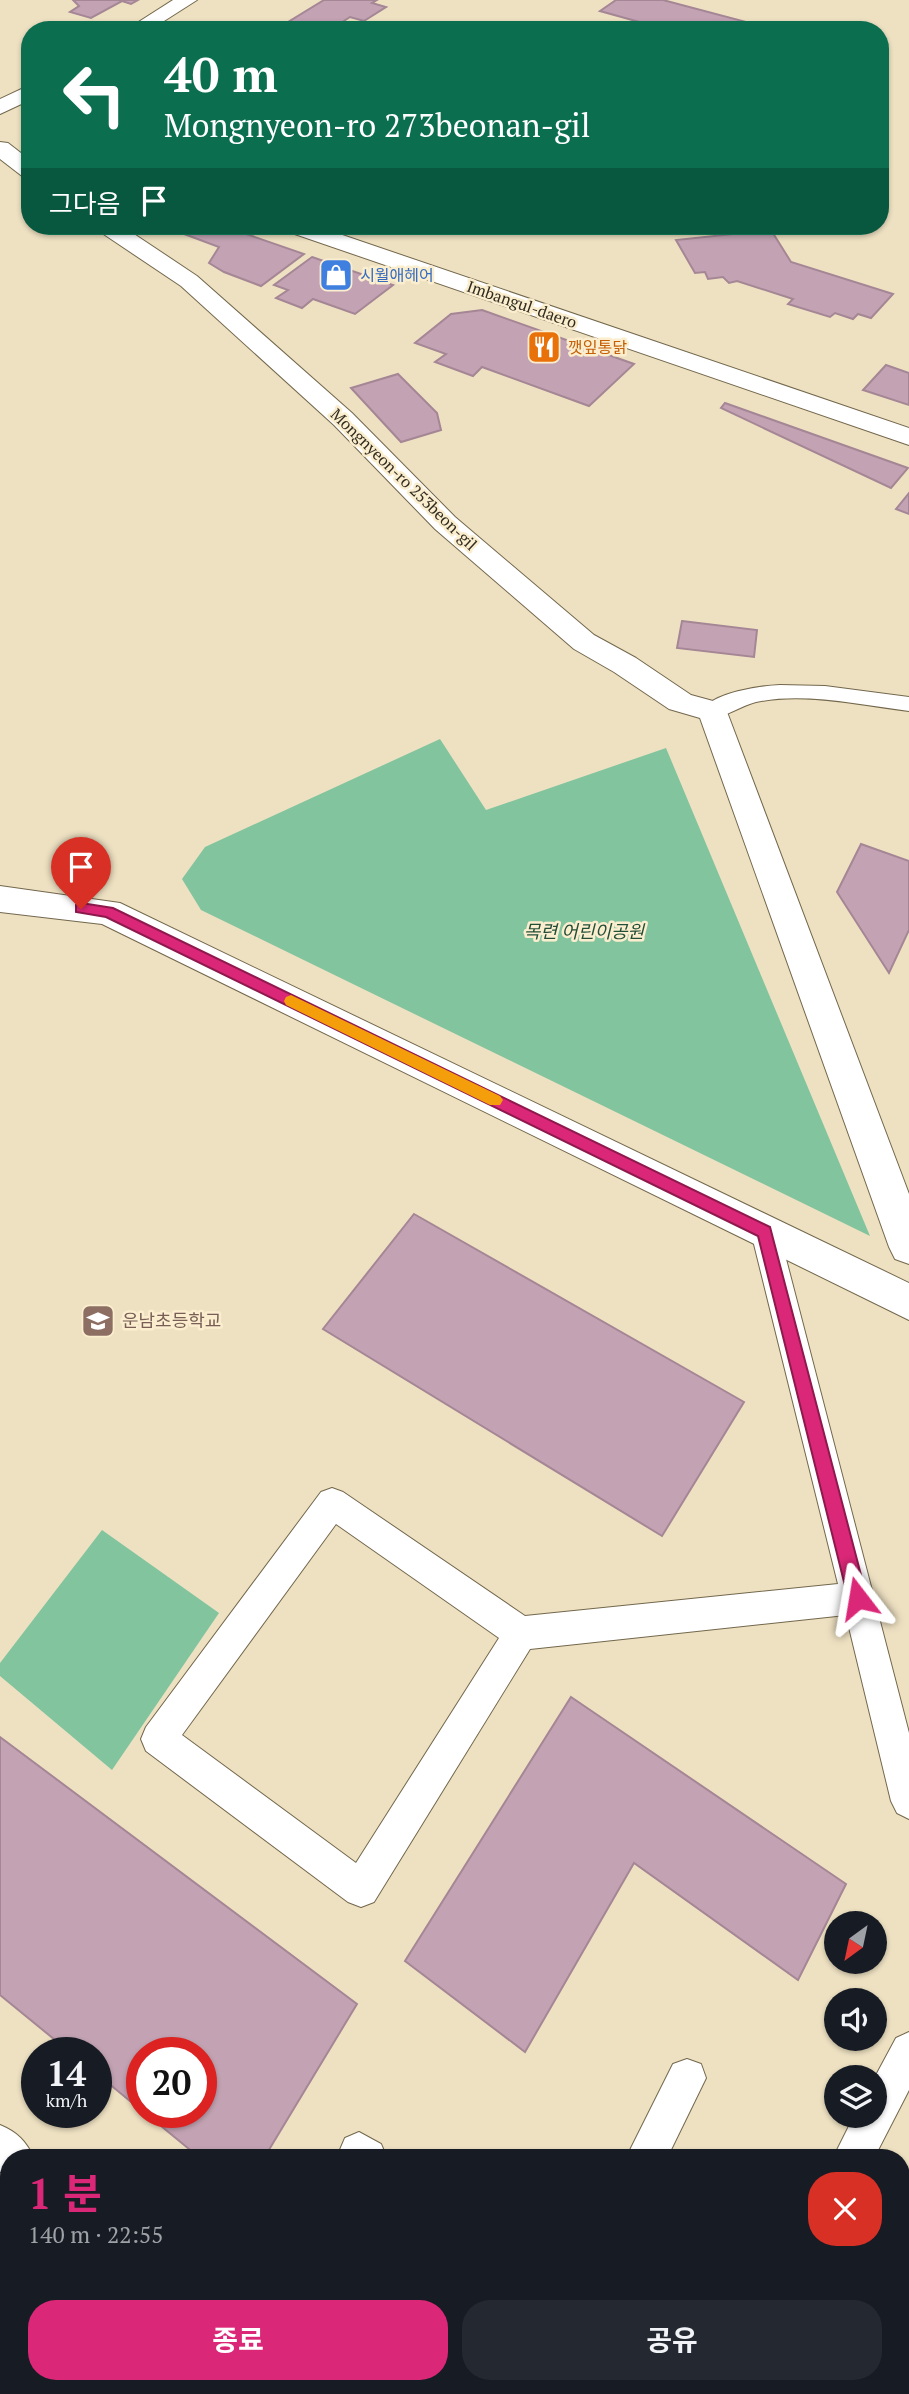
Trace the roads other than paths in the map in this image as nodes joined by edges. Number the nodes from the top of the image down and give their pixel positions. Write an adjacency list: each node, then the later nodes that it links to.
1 (187, 0): 2 (street)
2 (151, 21)
3 (21, 95): 4 (street)
4 (0, 108)
5 (3, 135): 6 (street)
6 (21, 159)
7 (120, 235): 11 (street, Mongnyeon-ro 253beon-gil)
8 (320, 235): 9 (street, Imbangul-daero)
9 (909, 438)
10 (909, 704): 11 (lane)
11 (713, 711): 14 (street)
12 (0, 900): 13 (street)
13 (765, 1232): 15 (street); 16 (lane)
14 (909, 1247)
15 (909, 1302)
16 (858, 1598): 17 (lane); 18 (lane)
17 (521, 1633): 17 (lane)
18 (909, 1801)
19 (909, 2051): 22 (lane)
20 (687, 2078): 21 (lane)
21 (651, 2149)
22 (858, 2149)

